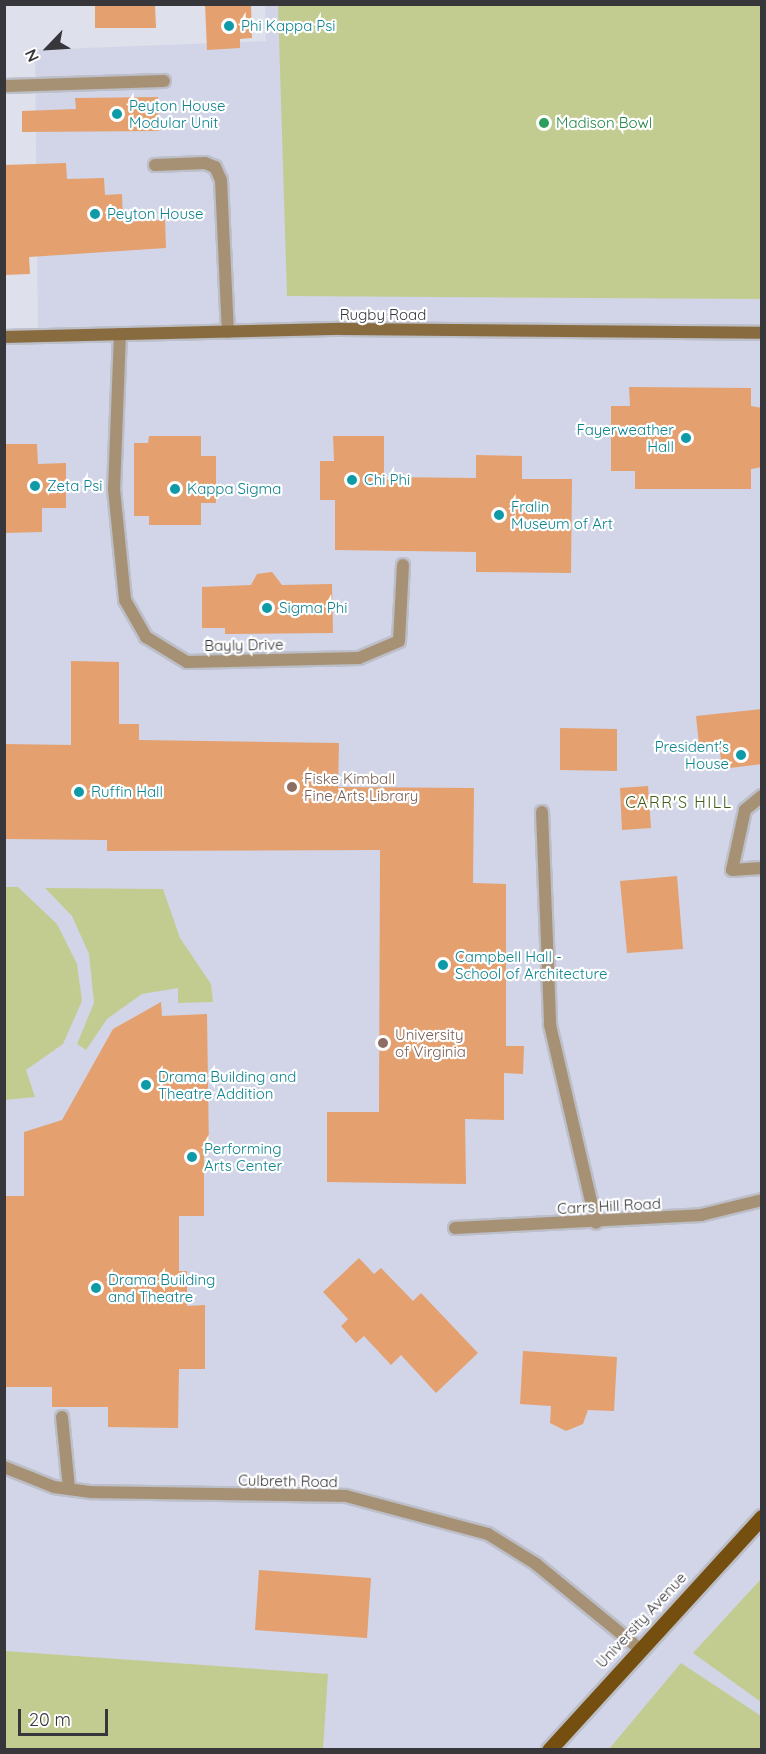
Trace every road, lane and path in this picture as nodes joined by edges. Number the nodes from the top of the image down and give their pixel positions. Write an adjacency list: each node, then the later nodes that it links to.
1 (164, 81): 2 (street)
2 (4, 86)
3 (155, 165): 4 (street)
4 (228, 332): 5 (main road, Rugby Road); 6 (main road, Rugby Road)
5 (762, 333)
6 (120, 334): 7 (main road, Rugby Road); 8 (street, Bayly Drive)
7 (4, 338)
8 (403, 565)
9 (762, 796): 11 (street)
10 (542, 812): 13 (street)
11 (762, 868)
12 (762, 1200): 13 (street, Carrs Hill Road)
13 (596, 1223): 14 (street, Carrs Hill Road)
14 (455, 1228)
15 (62, 1417): 17 (street)
16 (4, 1467): 17 (street, Culbreth Road)
17 (69, 1489): 19 (street, Culbreth Road)
18 (762, 1517): 19 (main road, University Avenue)
19 (640, 1649): 20 (main road, University Avenue)
20 (549, 1749)

